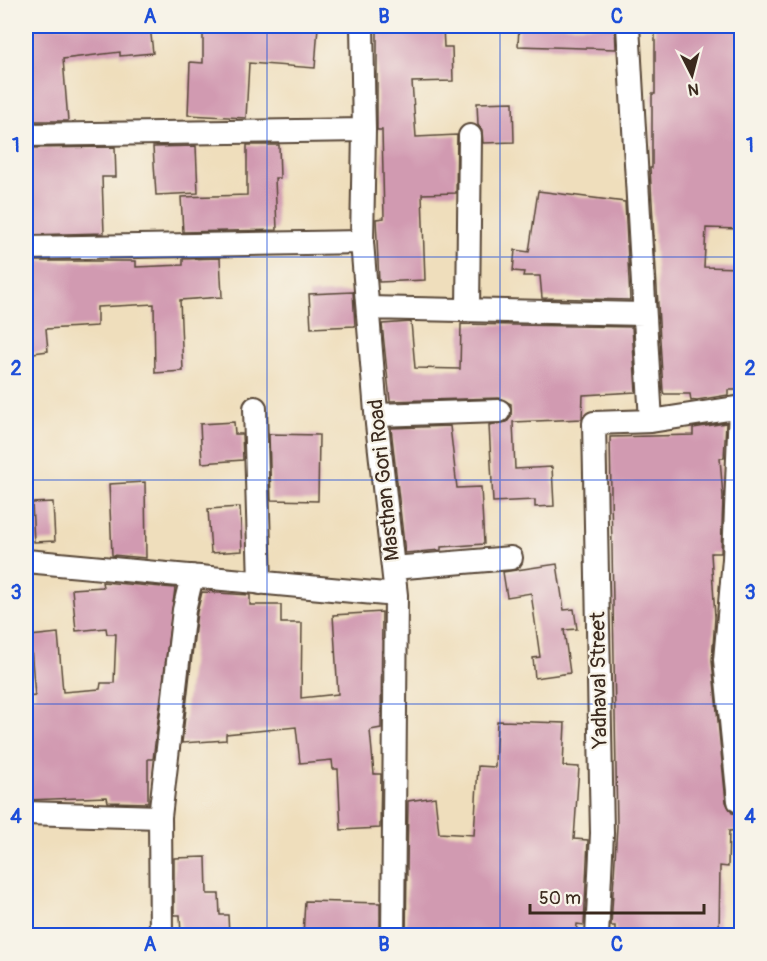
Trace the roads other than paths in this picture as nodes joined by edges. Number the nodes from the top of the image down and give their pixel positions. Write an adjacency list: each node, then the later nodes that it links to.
1 (362, 26): 3 (street, Masthan Gori Road)
2 (628, 26): 10 (street)
3 (364, 130): 4 (street); 6 (street, Masthan Gori Road)
4 (26, 135)
5 (470, 136): 9 (street)
6 (362, 242): 7 (street); 8 (street, Masthan Gori Road)
7 (26, 248)
8 (368, 308): 9 (street); 14 (street, Masthan Gori Road)
9 (468, 310): 10 (street)
10 (644, 314): 15 (street)
11 (741, 407): 15 (street); 22 (street)
12 (255, 408): 20 (street)
13 (499, 411): 14 (street)
14 (377, 415): 18 (street, Masthan Gori Road)
15 (651, 421): 27 (street, Yadhaval Street)
16 (511, 558): 18 (street)
17 (26, 561): 19 (street)
18 (393, 568): 21 (street, Masthan Gori Road)
19 (192, 576): 20 (street); 24 (street)
20 (260, 583): 21 (street)
21 (396, 595): 26 (street, Masthan Gori Road)
22 (741, 801)
23 (26, 813): 24 (street)
24 (160, 817): 25 (street)
25 (161, 936)
26 (393, 936)
27 (597, 936)

